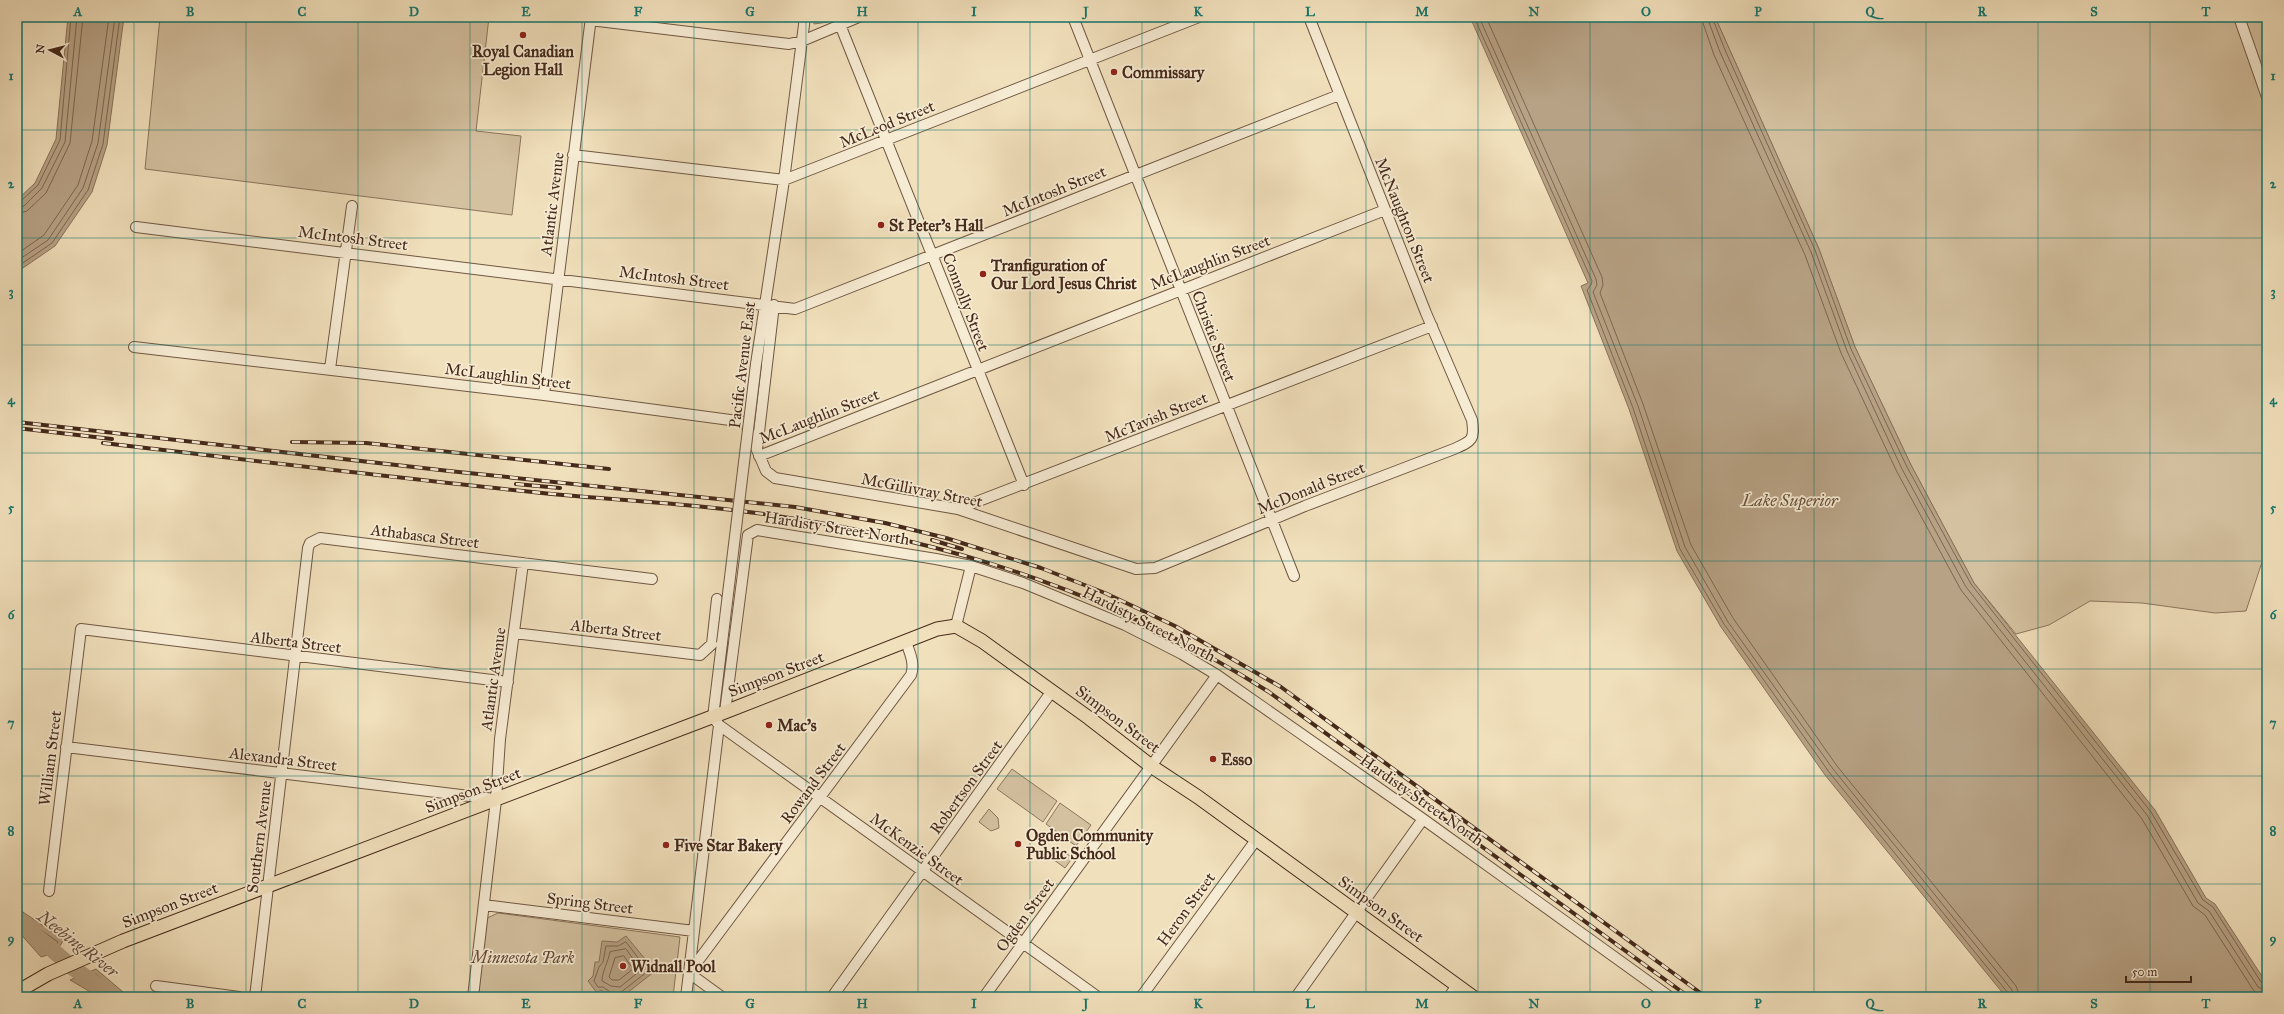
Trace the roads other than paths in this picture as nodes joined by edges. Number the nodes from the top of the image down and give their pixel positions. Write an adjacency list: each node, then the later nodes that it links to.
1 (805, 17): 9 (street, Pacific Avenue East)
2 (859, 17): 8 (street)
3 (1073, 17): 10 (street, Christie Street)
4 (1199, 17): 10 (street, McLeod Street)
5 (1309, 17): 11 (street, McNaughton Street)
6 (2239, 17): 12 (street)
7 (590, 18): 9 (street); 14 (street, Atlantic Avenue)
8 (839, 21): 9 (street); 13 (street, Connolly Street)
9 (802, 41): 16 (street, Pacific Avenue East)
10 (1090, 59): 13 (street, McLeod Street); 15 (street, Christie Street)
11 (1339, 95): 15 (street, McIntosh Street); 18 (street, McNaughton Street)
12 (2267, 97)
13 (887, 140): 16 (street, McLeod Street); 21 (street, Connolly Street)
14 (573, 155): 16 (street, McLeod Street); 22 (street, Atlantic Avenue)
15 (1135, 175): 21 (street, McIntosh Street); 23 (street, Christie Street)
16 (784, 180): 24 (street, Pacific Avenue East)
17 (352, 206): 20 (street)
18 (1385, 210): 23 (street, McLaughlin Street); 25 (street, McNaughton Street)
19 (136, 227): 20 (street, McIntosh Street)
20 (346, 253): 22 (street, McIntosh Street); 27 (street)
21 (932, 256): 24 (street, McIntosh Street); 28 (street, Connolly Street)
22 (558, 279): 24 (street, McIntosh Street); 29 (street, Atlantic Avenue)
23 (1180, 290): 28 (street, McLaughlin Street); 30 (street, Christie Street)
24 (769, 305): 32 (street); 50 (street, Pacific Avenue East, bridge)
25 (1432, 326): 30 (street, McTavish Street); 31 (street, McNaughton Street)
26 (134, 347): 27 (street, McLaughlin Street)
27 (330, 369): 29 (street, McLaughlin Street)
28 (977, 370): 32 (street, McLaughlin Street); 33 (street, Connolly Street)
29 (544, 395): 32 (street, McLaughlin Street)
30 (1225, 406): 33 (street, McTavish Street); 35 (street, Christie Street)
31 (1474, 434): 35 (street, McDonald Street)
32 (758, 454): 34 (street, McGillivray Street)
33 (1024, 485): 34 (street, McTavish Street)
34 (958, 509): 38 (street, McGillivray Street)
35 (1272, 520): 38 (street, McDonald Street); 39 (street, Christie Street)
36 (523, 563): 40 (street, Athabasca Street); 44 (street, Atlantic Avenue); 46 (street, Athabasca Street)
37 (971, 566): 42 (street); 47 (street, Hardisty Street North); 50 (street, Hardisty Street North)
38 (1155, 568)
39 (1294, 576)
40 (652, 580)
41 (717, 599): 44 (street, Alberta Street)
42 (956, 626): 45 (main road, Simpson Street); 49 (main road, Simpson Street)
43 (81, 629): 46 (street, Alberta Street); 51 (street, William Street)
44 (514, 633): 48 (street, Atlantic Avenue)
45 (906, 642): 50 (main road, Simpson Street); 54 (street, Rowand Street)
46 (296, 657): 48 (street, Alberta Street); 53 (street, Southern Avenue)
47 (1217, 675): 52 (street, Ogden Street); 56 (street, Hardisty Street North)
48 (508, 682): 55 (street, Atlantic Avenue)
49 (1052, 691): 52 (main road, Simpson Street); 58 (street, Robertson Street)
50 (719, 718): 54 (street, McKenzie Street); 55 (main road, Simpson Street); 63 (street)
51 (66, 747): 53 (street, Alexandra Street); 60 (street, William Street)
52 (1151, 766): 57 (main road, Simpson Street); 64 (street, Ogden Street)
53 (282, 774): 55 (street, Alexandra Street); 59 (street, Southern Avenue)
54 (820, 798): 58 (street, McKenzie Street); 65 (street, Rowand Street)
55 (496, 800): 59 (main road, Simpson Street); 61 (street, Atlantic Avenue)
56 (1423, 819): 62 (street); 82 (street, Hardisty Street North)
57 (1256, 840): 62 (main road, Simpson Street); 78 (street, Heron Street)
58 (923, 872): 64 (street, McKenzie Street); 75 (street, Robertson Street)
59 (269, 885): 68 (main road, Simpson Street); 71 (street, Southern Avenue)
60 (49, 891)
61 (484, 905): 63 (street, Spring Street); 72 (street, Atlantic Avenue)
62 (1356, 912): 67 (main road, Simpson Street); 79 (street)
63 (694, 931): 65 (street)
64 (1023, 944): 76 (street, Ogden Street); 77 (street, McKenzie Street)
65 (689, 974): 73 (street); 74 (street)
66 (156, 986): 70 (street)
67 (1457, 986): 80 (street); 81 (main road, Simpson Street)
68 (17, 993): 69 (street)
69 (19, 997)
70 (239, 997)
71 (255, 997)
72 (473, 997)
73 (686, 997)
74 (722, 997)
75 (832, 997)
76 (984, 997)
77 (1098, 997)
78 (1141, 997)
79 (1296, 997)
80 (1449, 997)
81 (1473, 997)
82 (1670, 997)

